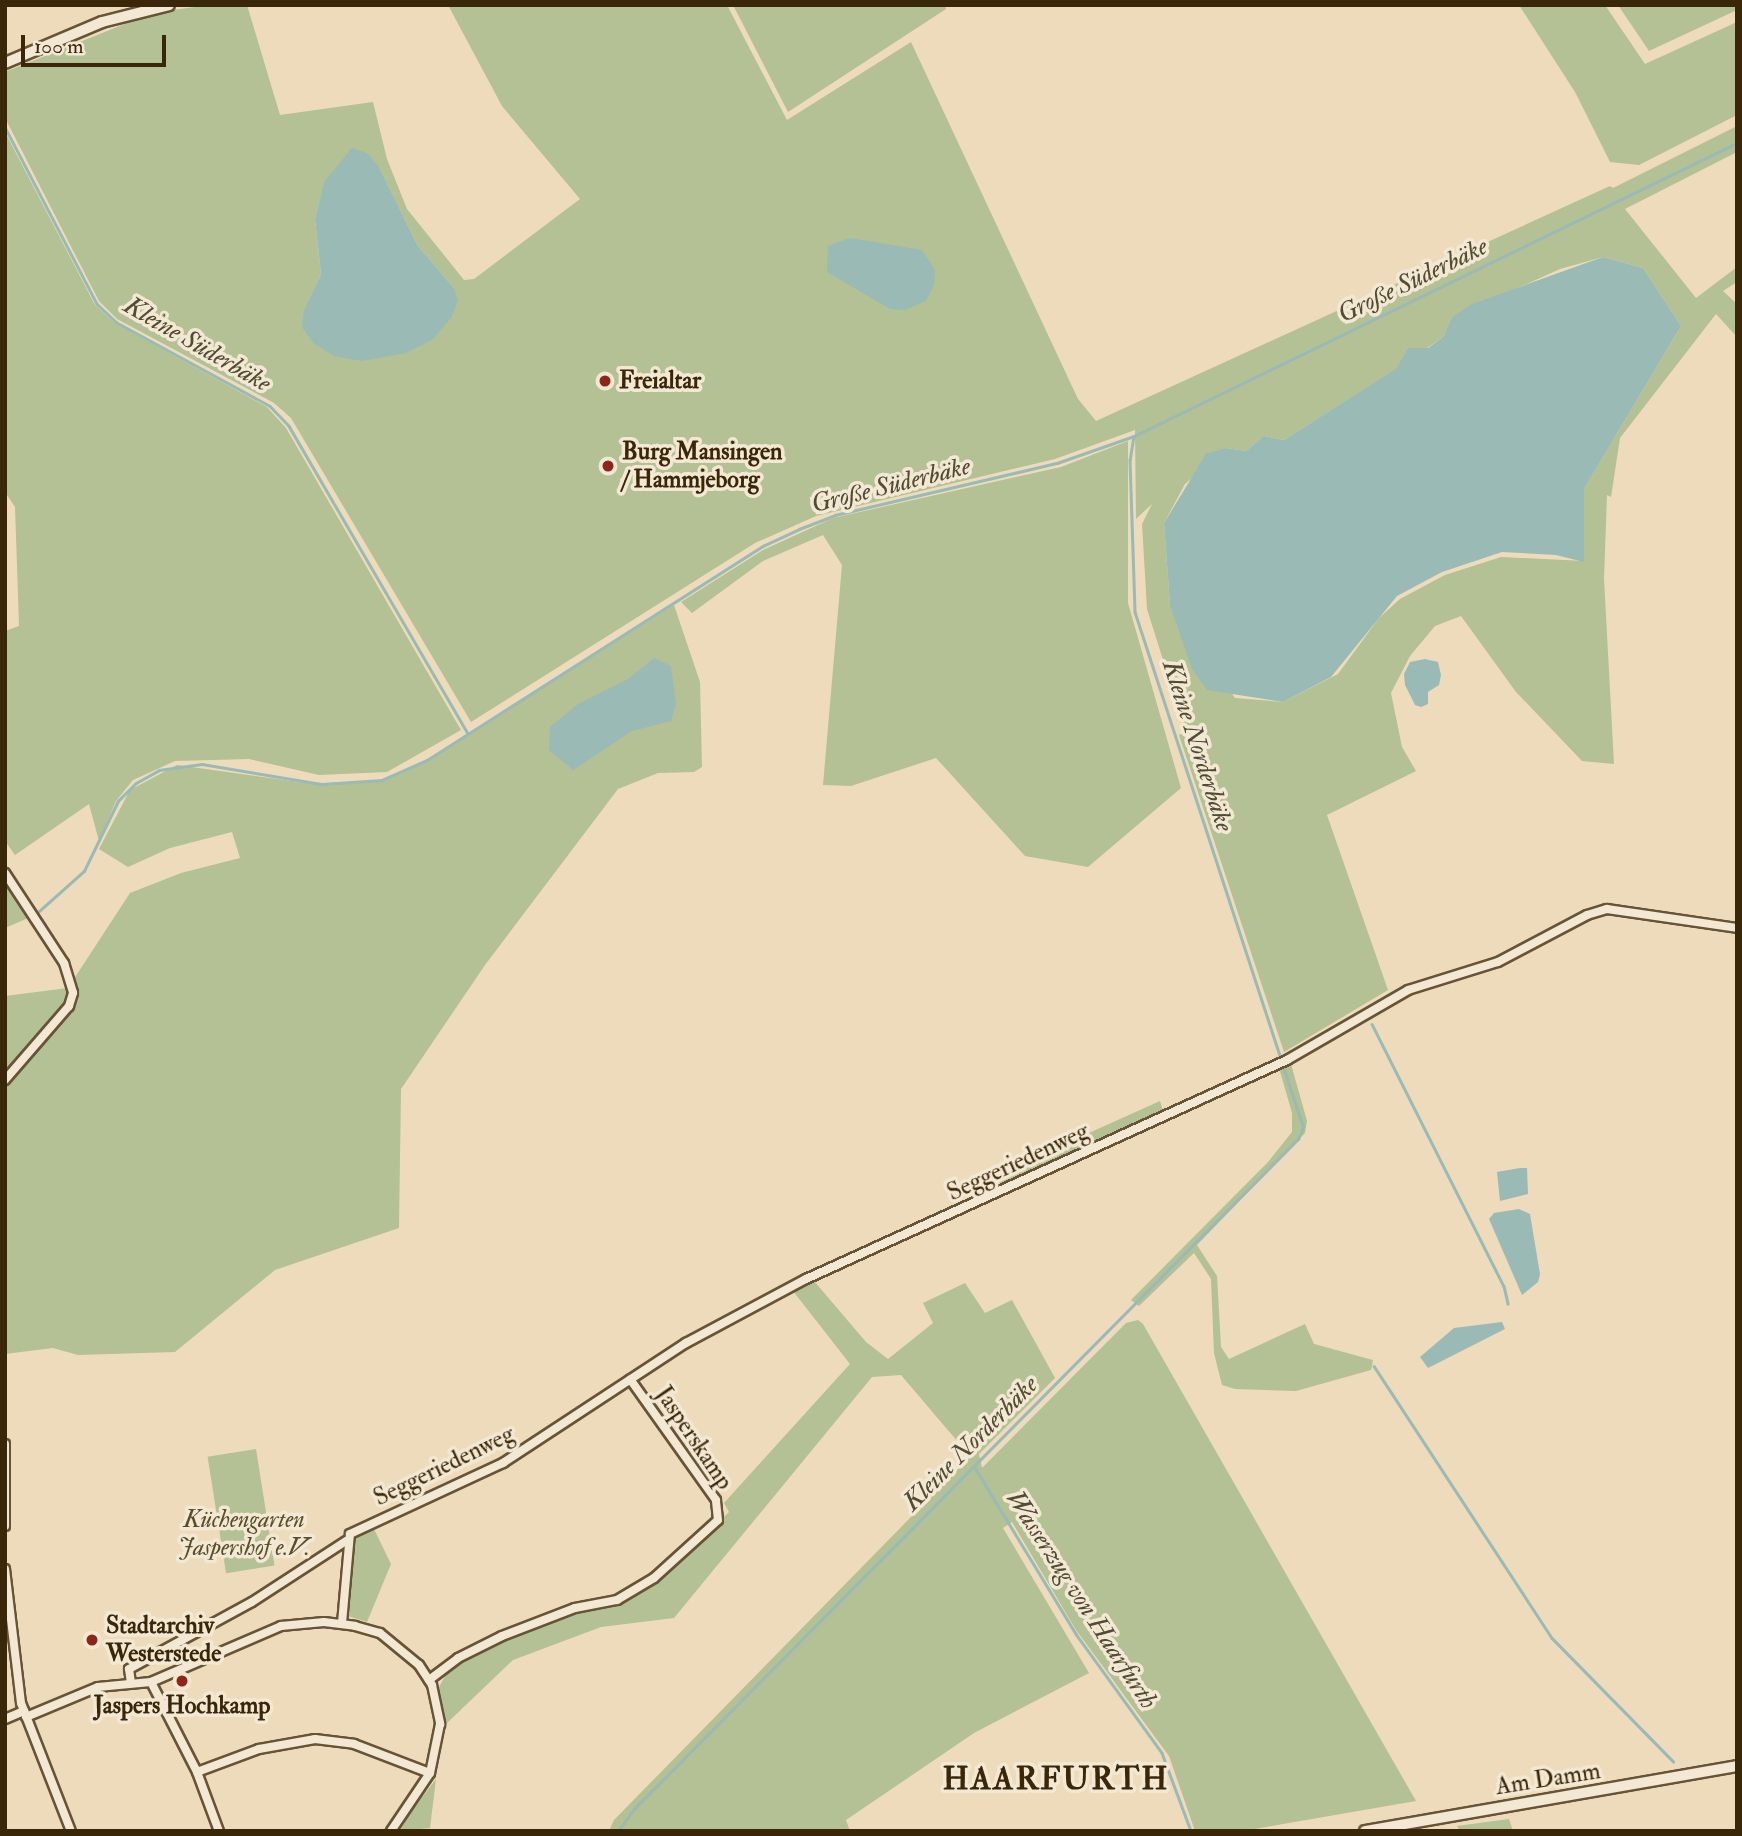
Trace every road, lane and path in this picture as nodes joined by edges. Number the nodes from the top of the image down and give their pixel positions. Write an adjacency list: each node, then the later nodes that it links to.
1 (169, 5): 2 (main road)
2 (5, 63)
3 (5, 873): 5 (street)
4 (1737, 928): 6 (street, Seggeriedenweg)
5 (5, 1080)
6 (631, 1379): 9 (street, Seggeriedenweg); 12 (street, Jasperskamp)
7 (5, 1444): 8 (street)
8 (5, 1526)
9 (346, 1541): 11 (street); 14 (street, Seggeriedenweg)
10 (5, 1569): 15 (street)
11 (342, 1623): 12 (street); 13 (street)
12 (429, 1680): 19 (street)
13 (151, 1682): 14 (street); 18 (street)
14 (131, 1683): 15 (street)
15 (25, 1714): 16 (street); 20 (street)
16 (5, 1719)
17 (1737, 1766): 23 (main road, Am Damm)
18 (197, 1772): 19 (street); 21 (street)
19 (430, 1773): 22 (street)
20 (71, 1831)
21 (219, 1831)
22 (391, 1831)
23 (1365, 1831)

